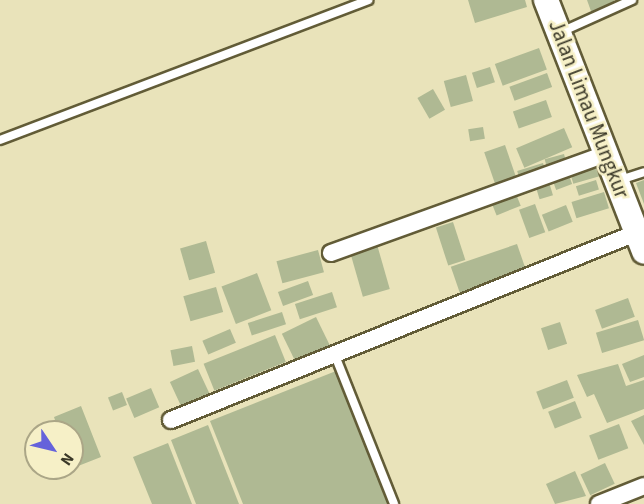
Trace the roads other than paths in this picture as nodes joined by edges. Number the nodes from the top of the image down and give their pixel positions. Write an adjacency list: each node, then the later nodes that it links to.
1 (368, 0): 5 (lane)
2 (546, 0): 4 (street, Jalan Limau Mungkur)
3 (632, 0): 4 (lane)
4 (561, 32): 6 (street, Jalan Limau Mungkur)
5 (0, 140)
6 (606, 154): 8 (street, Jalan Limau Mungkur); 10 (street)
7 (644, 172): 8 (lane)
8 (616, 181): 9 (street, Jalan Limau Mungkur)
9 (640, 242): 11 (street)
10 (331, 253)
11 (336, 358): 12 (street); 14 (lane)
12 (171, 420)
13 (644, 486): 15 (street)
14 (394, 504)
15 (599, 504)

